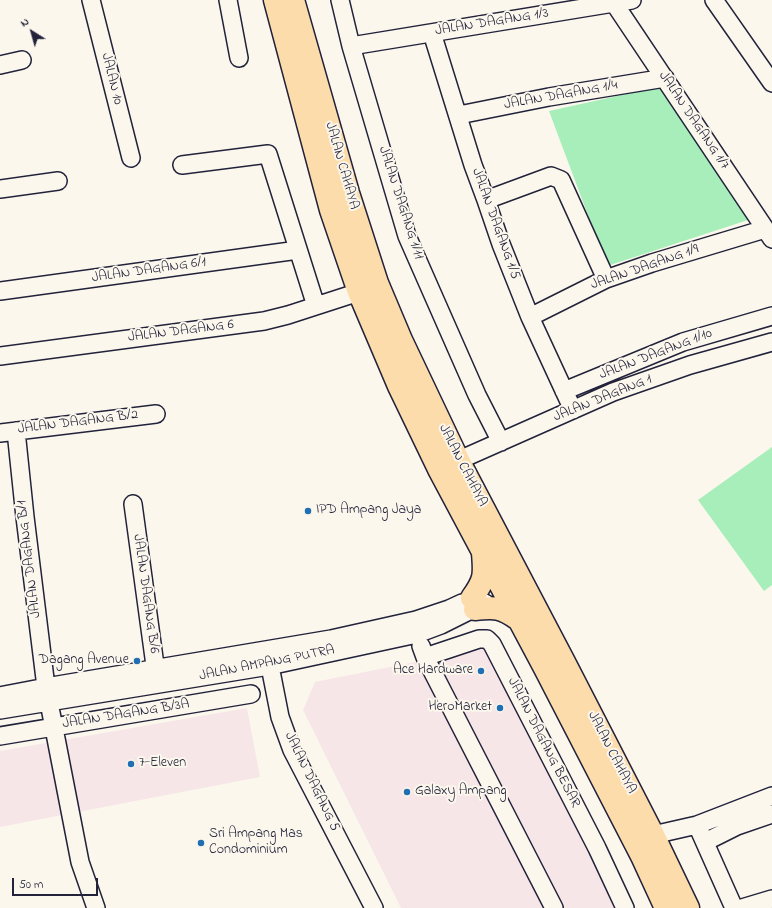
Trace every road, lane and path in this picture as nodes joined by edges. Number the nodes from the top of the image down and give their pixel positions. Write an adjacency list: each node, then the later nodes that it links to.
1 (91, 0): 17 (street, JALAN 10)
2 (228, 0): 11 (street)
3 (275, 0): 26 (main road, JALAN CAHAYA)
4 (293, 0): 37 (main road, JALAN CAHAYA)
5 (340, 0): 10 (street, JALAN DAGANG 1/11)
6 (632, 0): 8 (street, JALAN DAGANG 1/3)
7 (714, 0): 15 (street)
8 (614, 3): 9 (street, JALAN DAGANG 1/3); 14 (street, JALAN DAGANG 1/7)
9 (432, 33): 10 (street, JALAN DAGANG 1/3); 16 (street, JALAN DAGANG 1/5)
10 (351, 46): 36 (street, JALAN DAGANG 1/11)
11 (240, 58)
12 (22, 60): 13 (street)
13 (0, 65)
14 (665, 78): 16 (street, JALAN DAGANG 1/4); 22 (street, JALAN DAGANG 1/7)
15 (772, 83)
16 (458, 116): 21 (street, JALAN DAGANG 1/5)
17 (131, 158)
18 (182, 165): 23 (street)
19 (58, 182): 20 (street)
20 (0, 190)
21 (486, 200): 24 (street); 29 (street, JALAN DAGANG 1/5)
22 (769, 234): 24 (street, JALAN DAGANG 1/9)
23 (298, 250): 25 (street, JALAN DAGANG 6/1); 27 (street)
24 (606, 279): 29 (street, JALAN DAGANG 1/9)
25 (0, 291)
26 (359, 292): 27 (street, JALAN DAGANG 6); 38 (main road, JALAN CAHAYA)
27 (316, 306): 31 (street, JALAN DAGANG 6)
28 (772, 316): 32 (street, JALAN DAGANG 1/10)
29 (530, 317): 32 (street, JALAN DAGANG 1/5)
30 (772, 342): 33 (street, JALAN DAGANG 1)
31 (0, 356)
32 (564, 391): 33 (street, JALAN DAGANG 1/5)
33 (573, 410): 36 (street, JALAN DAGANG 1)
34 (156, 414): 35 (street, JALAN DAGANG B/2)
35 (8, 432): 48 (street, JALAN DAGANG B/1)
36 (501, 442): 37 (street, JALAN DAGANG 1)
37 (458, 460): 38 (street, JALAN DAGANG 1); 41 (main road, JALAN CAHAYA)
38 (439, 469): 40 (main road, JALAN CAHAYA)
39 (133, 504): 47 (street, JALAN DAGANG B/6)
40 (482, 551): 41 (main road, JALAN CAHAYA); 42 (main road)
41 (511, 582): 42 (street, JALAN AMPANG PUTRA); 43 (main road, JALAN CAHAYA); 57 (main road, JALAN CAHAYA)
42 (474, 604): 43 (main road); 44 (street, JALAN AMPANG PUTRA); 46 (street, JALAN AMPANG PUTRA)
43 (518, 618): 64 (main road, JALAN CAHAYA)
44 (417, 634): 45 (street); 46 (street, JALAN AMPANG PUTRA)
45 (425, 657): 62 (street); 63 (street, JALAN DAGANG BESAR)
46 (268, 658): 47 (street, JALAN AMPANG PUTRA); 61 (street, JALAN DAGANG 5)
47 (156, 677): 48 (street, JALAN AMPANG PUTRA)
48 (47, 694): 50 (street, JALAN AMPANG PUTRA); 51 (street, JALAN AMPANG PUTRA); 52 (street, JALAN DAGANG B/1)
49 (251, 694): 52 (street, JALAN DAGANG B/3A)
50 (0, 696)
51 (0, 710)
52 (53, 727): 53 (street, JALAN DAGANG B/3A); 60 (street, JALAN DAGANG B/1)
53 (0, 736)
54 (772, 796): 56 (street)
55 (772, 814): 58 (street)
56 (697, 825): 57 (street); 58 (street)
57 (653, 836): 65 (main road, JALAN CAHAYA)
58 (705, 842): 66 (street)
59 (772, 899): 67 (street)
60 (96, 908)
61 (374, 908)
62 (554, 908)
63 (625, 908)
64 (666, 908)
65 (688, 908)
66 (734, 908)
67 (742, 908)

